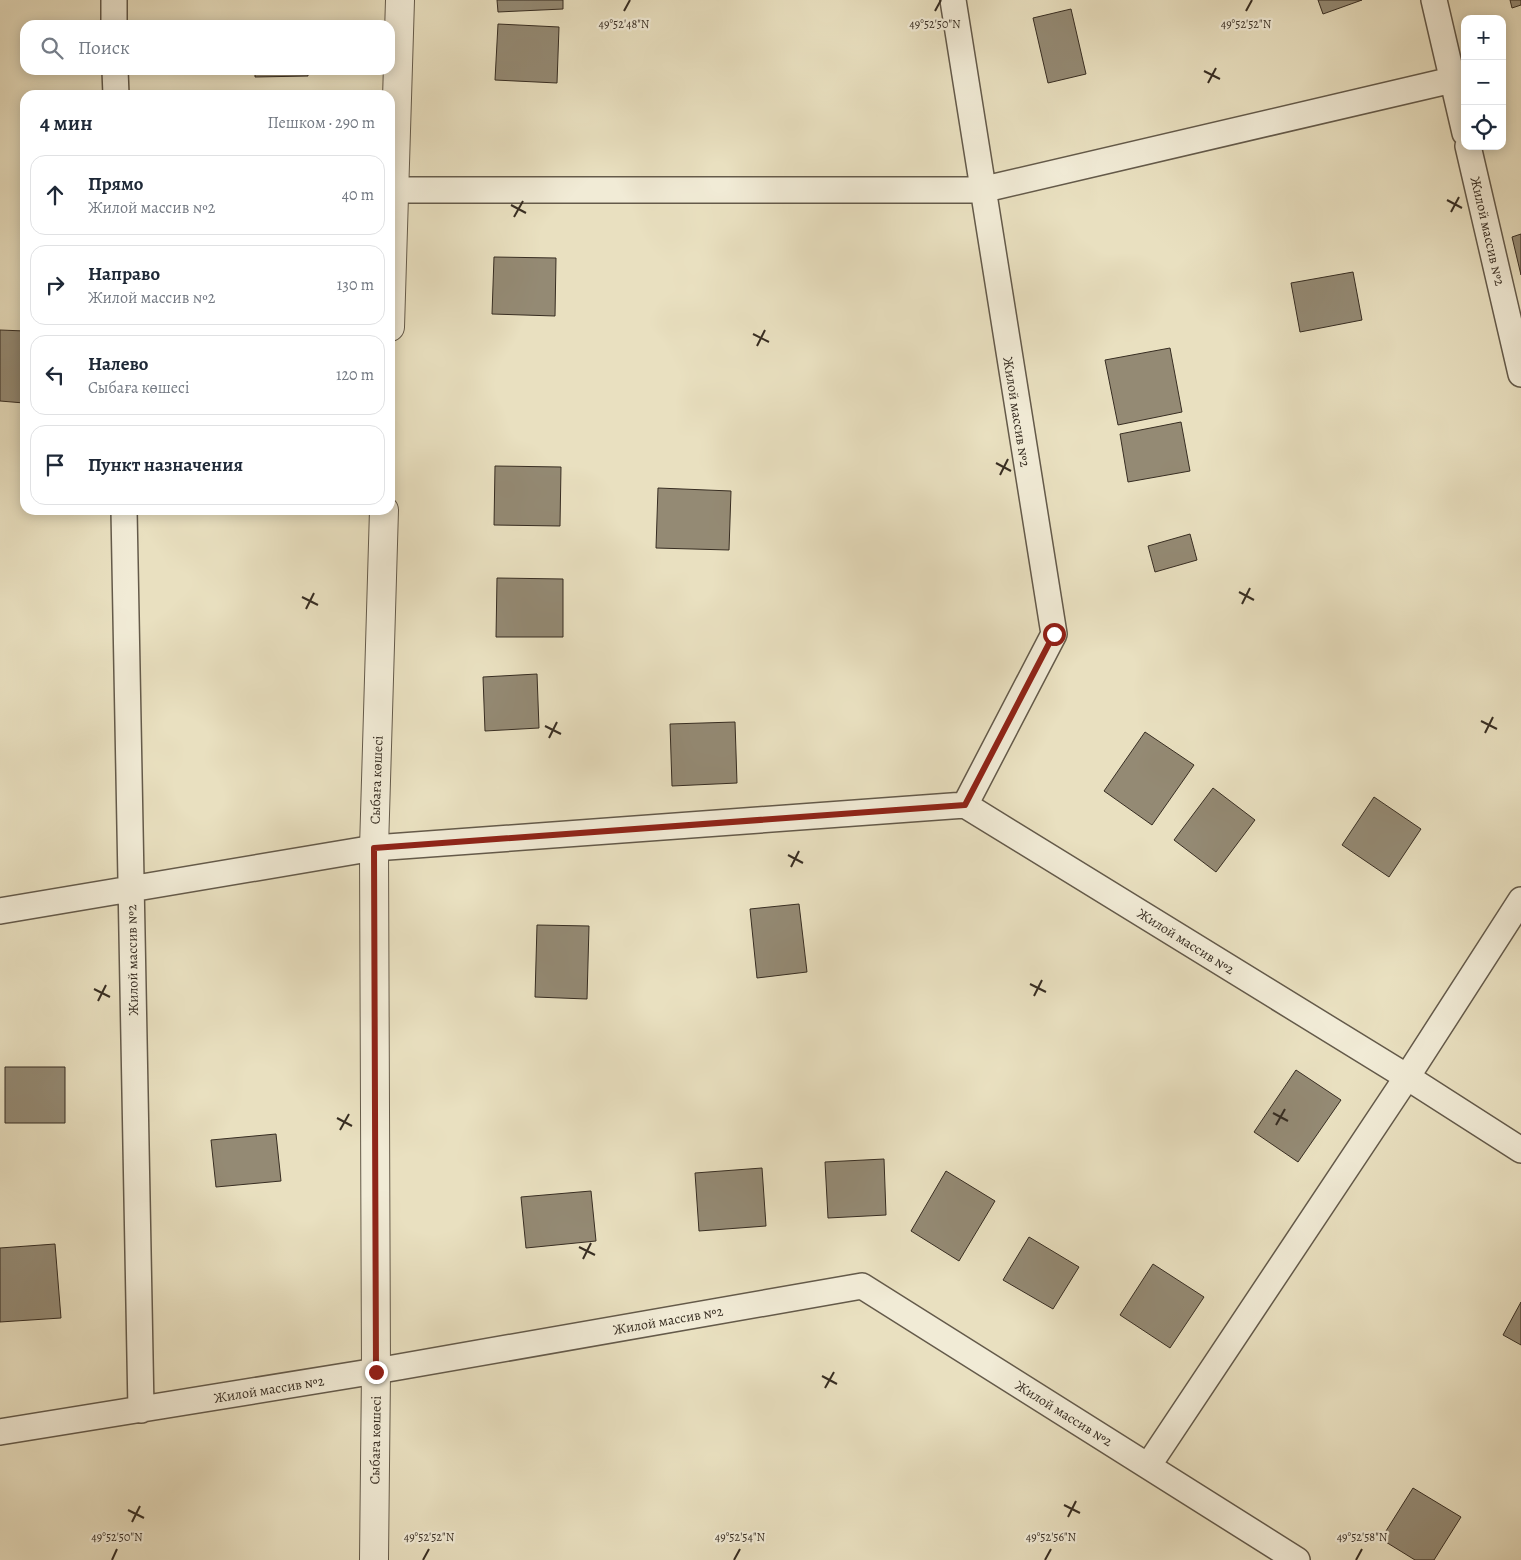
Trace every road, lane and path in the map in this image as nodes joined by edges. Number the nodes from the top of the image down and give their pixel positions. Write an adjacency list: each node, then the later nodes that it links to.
1 (114, 0): 5 (street)
2 (400, 0): 11 (street)
3 (953, 0): 13 (street, Жилой массив №2)
4 (1434, 0): 7 (street)
5 (114, 20)
6 (115, 75): 8 (street)
7 (1452, 80): 9 (street); 13 (street)
8 (116, 90)
9 (1461, 117)
10 (1469, 150): 14 (street, Жилой массив №2)
11 (395, 158)
12 (395, 190): 13 (street)
13 (981, 190): 17 (street, Жилой массив №2)
14 (1521, 374)
15 (124, 515): 19 (street, Жилой массив №2)
16 (384, 515): 18 (street, Сыбаға көшесі)
17 (965, 805): 18 (street); 22 (street, Жилой массив №2)
18 (374, 848): 19 (street); 24 (street, Сыбаға көшесі)
19 (131, 889): 21 (street); 25 (street, Жилой массив №2)
20 (1521, 900): 22 (street)
21 (0, 911)
22 (1407, 1077): 23 (street, Жилой массив №2); 27 (street)
23 (1521, 1150)
24 (376, 1372): 25 (street, Жилой массив №2); 27 (street, Жилой массив №2); 28 (street, Сыбаға көшесі)
25 (141, 1410): 26 (street, Жилой массив №2)
26 (0, 1432)
27 (1148, 1466): 29 (street, Жилой массив №2)
28 (374, 1560)
29 (1297, 1560)

